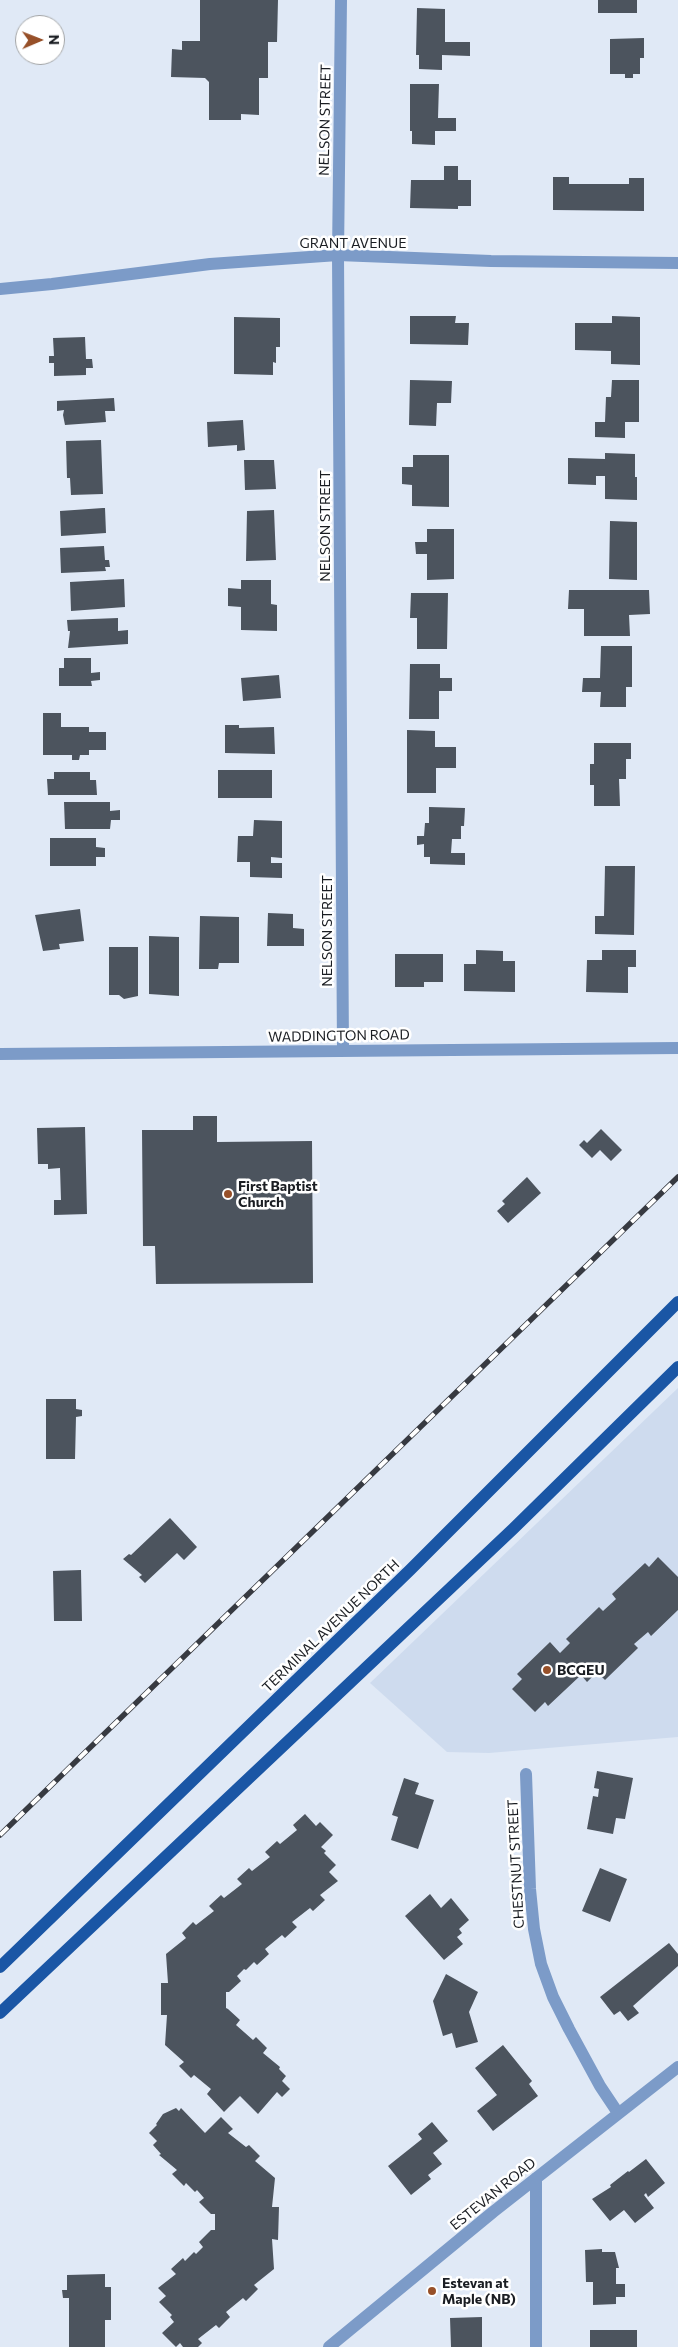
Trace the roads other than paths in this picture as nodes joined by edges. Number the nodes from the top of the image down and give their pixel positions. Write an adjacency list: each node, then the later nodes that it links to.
1 (341, 0): 2 (street, NELSON STREET)
2 (338, 255): 3 (street, GRANT AVENUE); 4 (street, GRANT AVENUE); 6 (street, NELSON STREET)
3 (678, 263)
4 (0, 289)
5 (678, 1048): 6 (street, WADDINGTON ROAD)
6 (343, 1051): 7 (street, WADDINGTON ROAD)
7 (0, 1054)
8 (678, 1302): 11 (main road, TERMINAL AVENUE NORTH)
9 (678, 1367): 12 (main road)
10 (526, 1774): 14 (street, CHESTNUT STREET)
11 (0, 1967)
12 (0, 2013)
13 (678, 2067): 14 (street, ESTEVAN ROAD)
14 (618, 2113): 15 (street, ESTEVAN ROAD)
15 (536, 2178): 16 (street, ESTEVAN ROAD); 18 (street)
16 (342, 2342): 17 (street, ESTEVAN ROAD)
17 (329, 2347)
18 (536, 2347)

